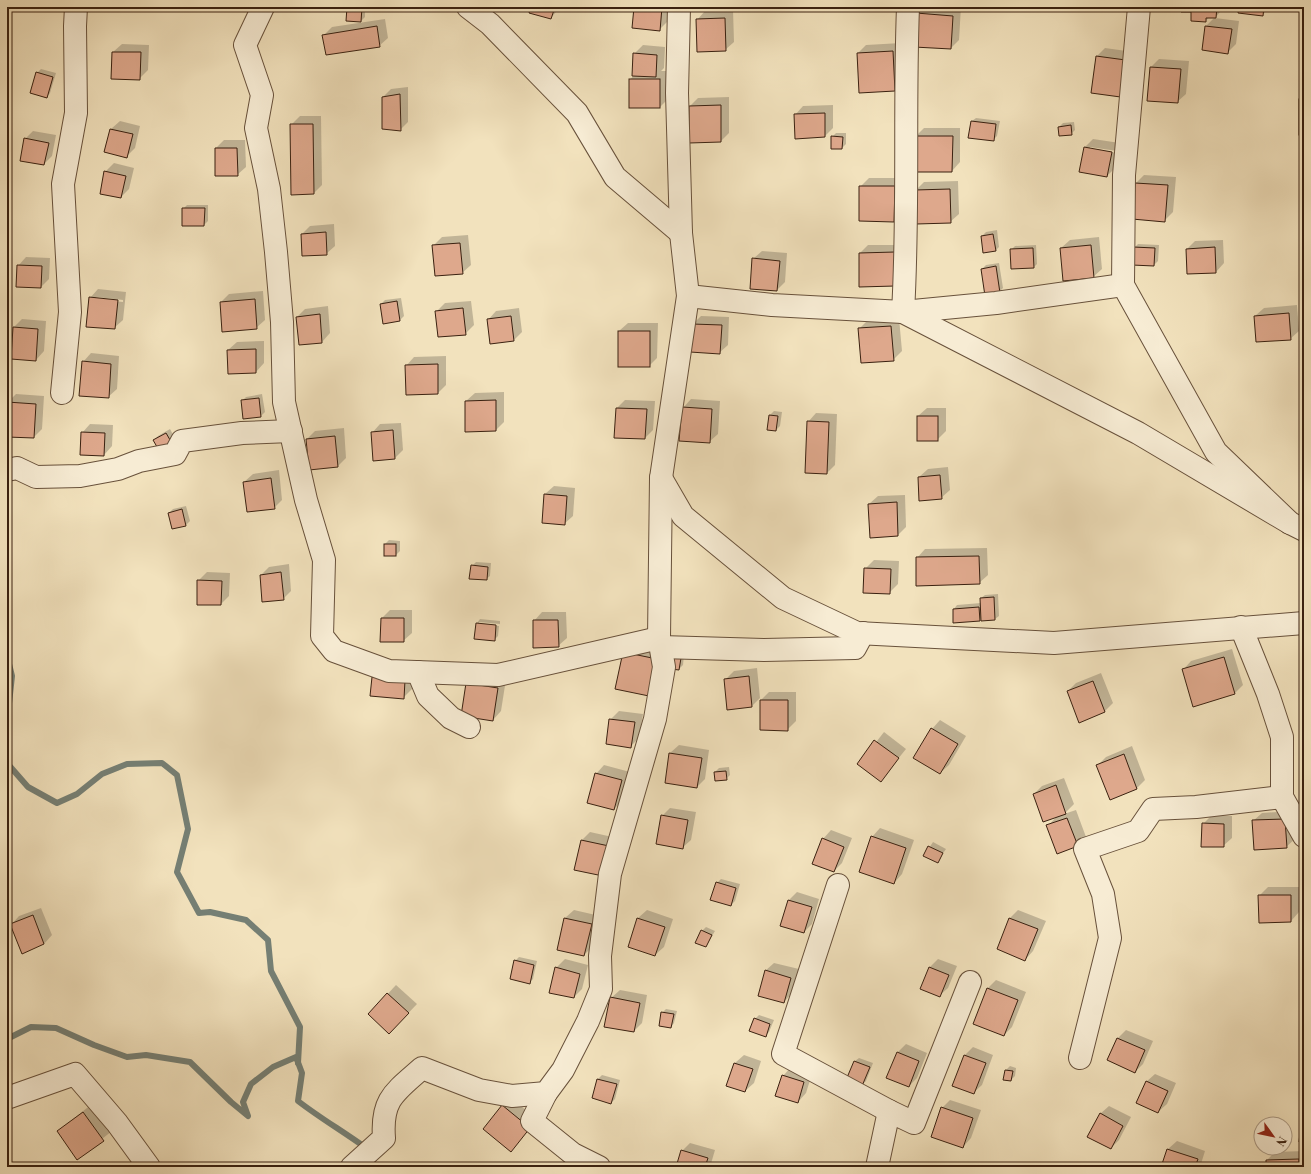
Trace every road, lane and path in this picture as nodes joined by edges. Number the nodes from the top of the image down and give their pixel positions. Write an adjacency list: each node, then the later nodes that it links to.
1 (76, 7): 11 (street)
2 (263, 7): 12 (street)
3 (468, 7): 7 (street)
4 (679, 7): 7 (street)
5 (908, 7): 10 (street)
6 (1139, 7): 8 (street)
7 (681, 234): 9 (street)
8 (1123, 285): 10 (street); 15 (street)
9 (688, 296): 10 (street); 14 (street)
10 (903, 312): 15 (street)
11 (62, 393)
12 (290, 432): 13 (street); 20 (street)
13 (7, 470)
14 (661, 478): 18 (street); 19 (street)
15 (1297, 526)
16 (1304, 623): 17 (street)
17 (1241, 627): 18 (street); 22 (street)
18 (863, 633): 19 (street)
19 (660, 642): 20 (street); 27 (street)
20 (418, 672): 21 (street)
21 (469, 727)
22 (1282, 797): 23 (street); 26 (street)
23 (1304, 836)
24 (838, 885): 29 (street)
25 (970, 982): 29 (street)
26 (1080, 1058)
27 (546, 1093): 31 (street); 32 (street)
28 (7, 1098): 30 (street)
29 (889, 1111): 33 (street)
30 (149, 1167)
31 (352, 1167)
32 (599, 1167)
33 (877, 1167)

